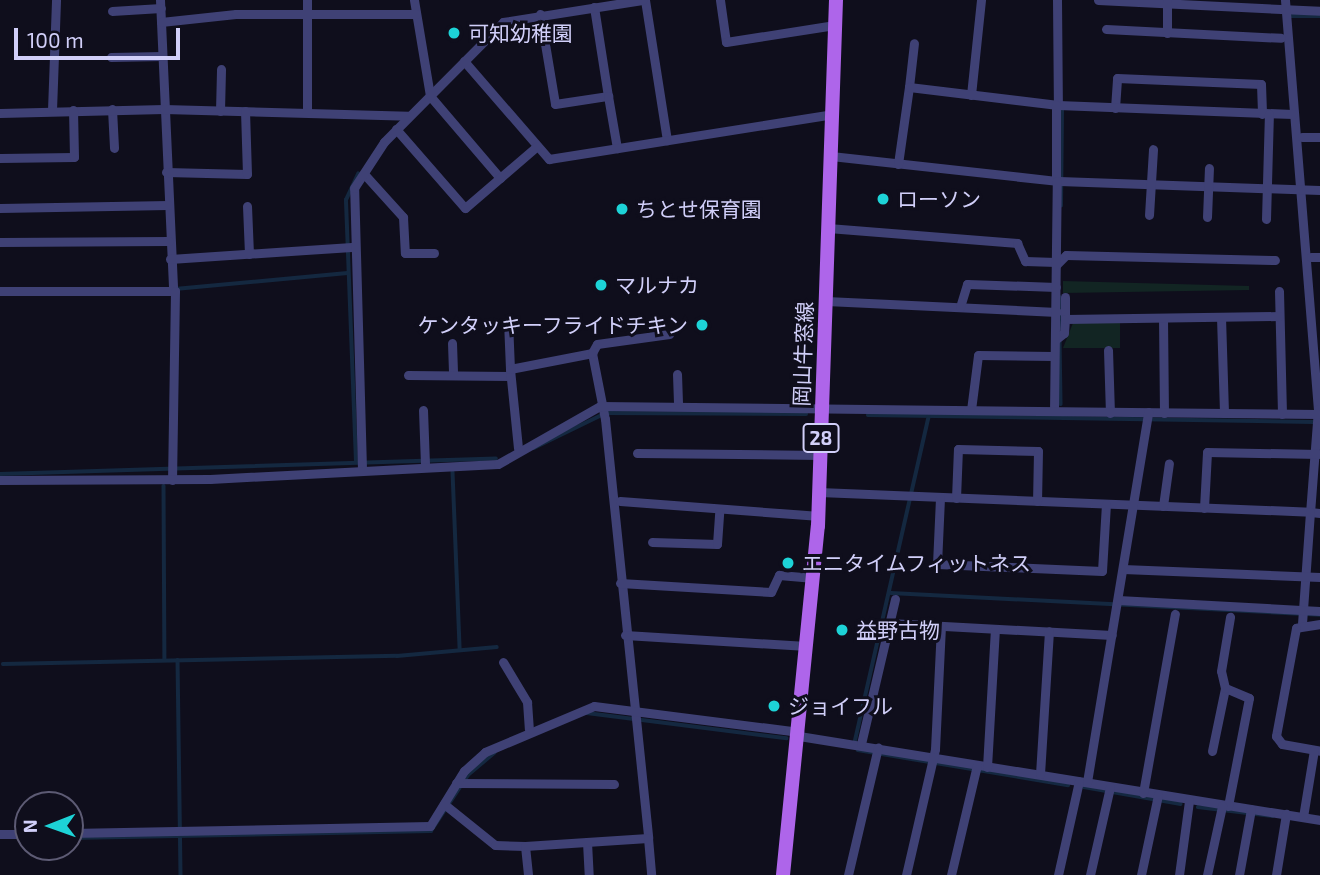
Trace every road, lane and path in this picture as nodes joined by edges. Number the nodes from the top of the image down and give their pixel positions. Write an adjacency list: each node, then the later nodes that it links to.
1 (56, 0): 38 (street)
2 (307, 0): 18 (street)
3 (414, 0): 17 (street)
4 (643, 0): 13 (street); 51 (street)
5 (720, 0): 21 (street)
6 (836, 0): 21 (main road, 岡山牛窓線 / 28)
7 (981, 0): 31 (street)
8 (1057, 0): 34 (street)
9 (1098, 0): 11 (street)
10 (1285, 0): 16 (street)
11 (1167, 3): 16 (street); 23 (street)
12 (160, 4): 14 (street); 20 (street)
13 (594, 7): 19 (street); 33 (street)
14 (112, 11)
15 (1320, 11): 16 (street)
16 (1285, 12): 46 (street)
17 (416, 13): 18 (street); 32 (street)
18 (308, 14): 20 (street); 42 (street)
19 (541, 14): 28 (street); 33 (street)
20 (161, 22): 26 (street)
21 (835, 25): 44 (main road, 岡山牛窓線 / 28)
22 (1106, 29): 23 (street)
23 (1167, 33): 24 (street)
24 (1281, 38)
25 (914, 43): 30 (street)
26 (162, 56): 27 (street); 35 (street)
27 (111, 57)
28 (464, 61): 32 (street); 52 (street)
29 (221, 69): 40 (street)
30 (909, 87): 31 (street); 58 (street)
31 (971, 95): 34 (street)
32 (430, 96): 47 (street); 62 (street)
33 (608, 96): 54 (street)
34 (1059, 105): 36 (street); 63 (street)
35 (164, 108): 37 (street); 40 (street); 60 (street)
36 (1115, 108): 45 (street); 45 (street)
37 (112, 109): 39 (street); 53 (street)
38 (52, 110): 39 (street); 43 (street)
39 (72, 110): 57 (street)
40 (220, 111): 41 (street)
41 (245, 111): 42 (street); 60 (street)
42 (307, 111): 47 (street)
43 (0, 113)
44 (832, 114): 51 (street); 56 (main road, 岡山牛窓線 / 28)
45 (1265, 114): 46 (street); 66 (street)
46 (1293, 114): 67 (street)
47 (408, 116): 48 (street)
48 (396, 129): 61 (street); 62 (street)
49 (1302, 137): 50 (street)
50 (1320, 137)
51 (667, 140): 54 (street)
52 (537, 146): 54 (street); 62 (street)
53 (114, 148)
54 (617, 148)
55 (1153, 149): 64 (street)
56 (831, 156): 58 (street); 75 (main road, 岡山牛窓線 / 28)
57 (0, 158)
58 (898, 163): 63 (street)
59 (1209, 168): 65 (street)
60 (166, 172): 69 (street)
61 (365, 175): 78 (street); 79 (street)
62 (500, 178)
63 (1059, 181): 64 (street); 83 (street)
64 (1151, 185): 65 (street); 72 (street)
65 (1209, 187): 66 (street); 73 (street)
66 (1267, 190): 67 (street); 74 (street)
67 (1300, 190): 68 (street); 94 (street)
68 (1320, 190)
69 (168, 205): 71 (street); 76 (street)
70 (247, 206): 80 (street)
71 (0, 208)
72 (1149, 215)
73 (1207, 216)
74 (1266, 219)
75 (828, 228): 83 (street); 89 (main road, 岡山牛窓線 / 28)
76 (169, 241): 77 (street); 81 (street)
77 (0, 242)
78 (348, 247): 80 (street); 126 (street)
79 (433, 253)
80 (249, 254): 81 (street)
81 (170, 259): 85 (street)
82 (1276, 260): 83 (street)
83 (1058, 262): 84 (street)
84 (1056, 287): 90 (street); 91 (street)
85 (173, 289): 86 (street); 127 (street)
86 (0, 291)
87 (1279, 291): 92 (street)
88 (1065, 296): 96 (street)
89 (826, 301): 90 (street); 109 (main road, 岡山牛窓線 / 28)
90 (960, 307): 91 (street)
91 (1057, 312): 99 (street)
92 (1279, 316): 93 (street); 117 (street)
93 (1221, 317): 95 (street); 116 (street)
94 (1314, 317): 119 (street)
95 (1163, 318): 96 (street); 115 (street)
96 (1065, 319): 99 (street)
97 (508, 321): 104 (street)
98 (669, 334): 102 (street)
99 (1058, 338): 103 (street)
100 (452, 343): 107 (street)
101 (1108, 351): 114 (street)
102 (592, 353): 104 (street); 113 (street)
103 (1053, 356): 111 (street); 112 (street)
104 (510, 372): 107 (street); 120 (street)
105 (677, 373): 108 (street)
106 (408, 375): 107 (street)
107 (453, 375)
108 (678, 406): 109 (street); 113 (street)
109 (822, 407): 111 (street); 123 (main road, 岡山牛窓線 / 28)
110 (423, 410): 124 (street)
111 (971, 410): 112 (street)
112 (1054, 411): 114 (street)
113 (602, 412): 120 (street); 146 (street)
114 (1110, 413): 118 (street)
115 (1164, 413): 116 (street); 118 (street)
116 (1224, 413): 117 (street)
117 (1282, 414): 119 (street)
118 (1148, 417): 135 (street)
119 (1318, 418): 122 (street)
120 (518, 448): 124 (street)
121 (637, 453): 123 (street)
122 (1317, 454): 137 (street); 139 (street)
123 (821, 455): 129 (main road, 岡山牛窓線 / 28)
124 (424, 461): 126 (street)
125 (1169, 463): 136 (street)
126 (362, 464): 127 (street)
127 (172, 475): 128 (street)
128 (0, 480)
129 (819, 492): 130 (street); 140 (main road, 岡山牛窓線 / 28)
130 (940, 498): 131 (street); 134 (street)
131 (956, 498): 133 (street); 133 (street)
132 (620, 501): 138 (street)
133 (1037, 501): 134 (street)
134 (1106, 504): 135 (street)
135 (1135, 505): 136 (street); 142 (street)
136 (1163, 506): 137 (street)
137 (1204, 508): 139 (street)
138 (719, 512): 140 (street); 141 (street)
139 (1315, 512): 143 (street)
140 (819, 516): 145 (main road, 岡山牛窓線 / 28)
141 (652, 542)
142 (1123, 569): 143 (street); 148 (street)
143 (1306, 576): 144 (street); 151 (street)
144 (1320, 577)
145 (814, 578): 146 (street); 160 (main road, 岡山牛窓線 / 28)
146 (620, 583): 158 (street)
147 (895, 599): 153 (street)
148 (1117, 603): 151 (street); 159 (street)
149 (1320, 611): 151 (street)
150 (1175, 614): 178 (street)
151 (1303, 615): 154 (street); 167 (street)
152 (1230, 617): 162 (street)
153 (889, 623): 155 (street); 166 (street)
154 (1320, 624)
155 (941, 626): 156 (street); 170 (street)
156 (995, 628): 157 (street); 171 (street)
157 (1049, 631): 159 (street); 173 (street)
158 (625, 635): 160 (street); 163 (street)
159 (1112, 635): 174 (street)
160 (807, 646): 165 (main road, 岡山牛窓線 / 28)
161 (503, 662): 164 (street)
162 (1225, 688): 168 (street); 182 (street)
163 (632, 713): 164 (street); 165 (street); 188 (street)
164 (529, 729): 176 (street)
165 (799, 734): 166 (street); 194 (main road, 岡山牛窓線 / 28)
166 (857, 744): 169 (street)
167 (1317, 750): 185 (street)
168 (1212, 751)
169 (877, 752): 170 (street); 195 (street)
170 (932, 762): 172 (street); 196 (street)
171 (987, 766): 172 (street); 173 (street)
172 (976, 769): 197 (street)
173 (1040, 774): 174 (street)
174 (1083, 782): 177 (street); 198 (street)
175 (614, 784): 176 (street)
176 (461, 785): 181 (street)
177 (1109, 791): 178 (street); 199 (street)
178 (1143, 793): 179 (street)
179 (1158, 799): 180 (street); 200 (street)
180 (1189, 800): 182 (street); 201 (street)
181 (447, 807): 187 (street); 190 (street)
182 (1223, 809): 183 (street); 202 (street)
183 (1251, 813): 184 (street); 203 (street)
184 (1286, 814): 185 (street); 204 (street)
185 (1303, 817): 186 (street)
186 (1320, 820)
187 (84, 833)
188 (648, 838): 189 (street); 193 (street)
189 (587, 842): 190 (street); 192 (street)
190 (525, 846): 191 (street)
191 (528, 875)
192 (589, 875)
193 (651, 875)
194 (783, 875)
195 (848, 875)
196 (906, 875)
197 (951, 875)
198 (1058, 875)
199 (1090, 875)
200 (1141, 875)
201 (1179, 875)
202 (1207, 875)
203 (1239, 875)
204 (1276, 875)

